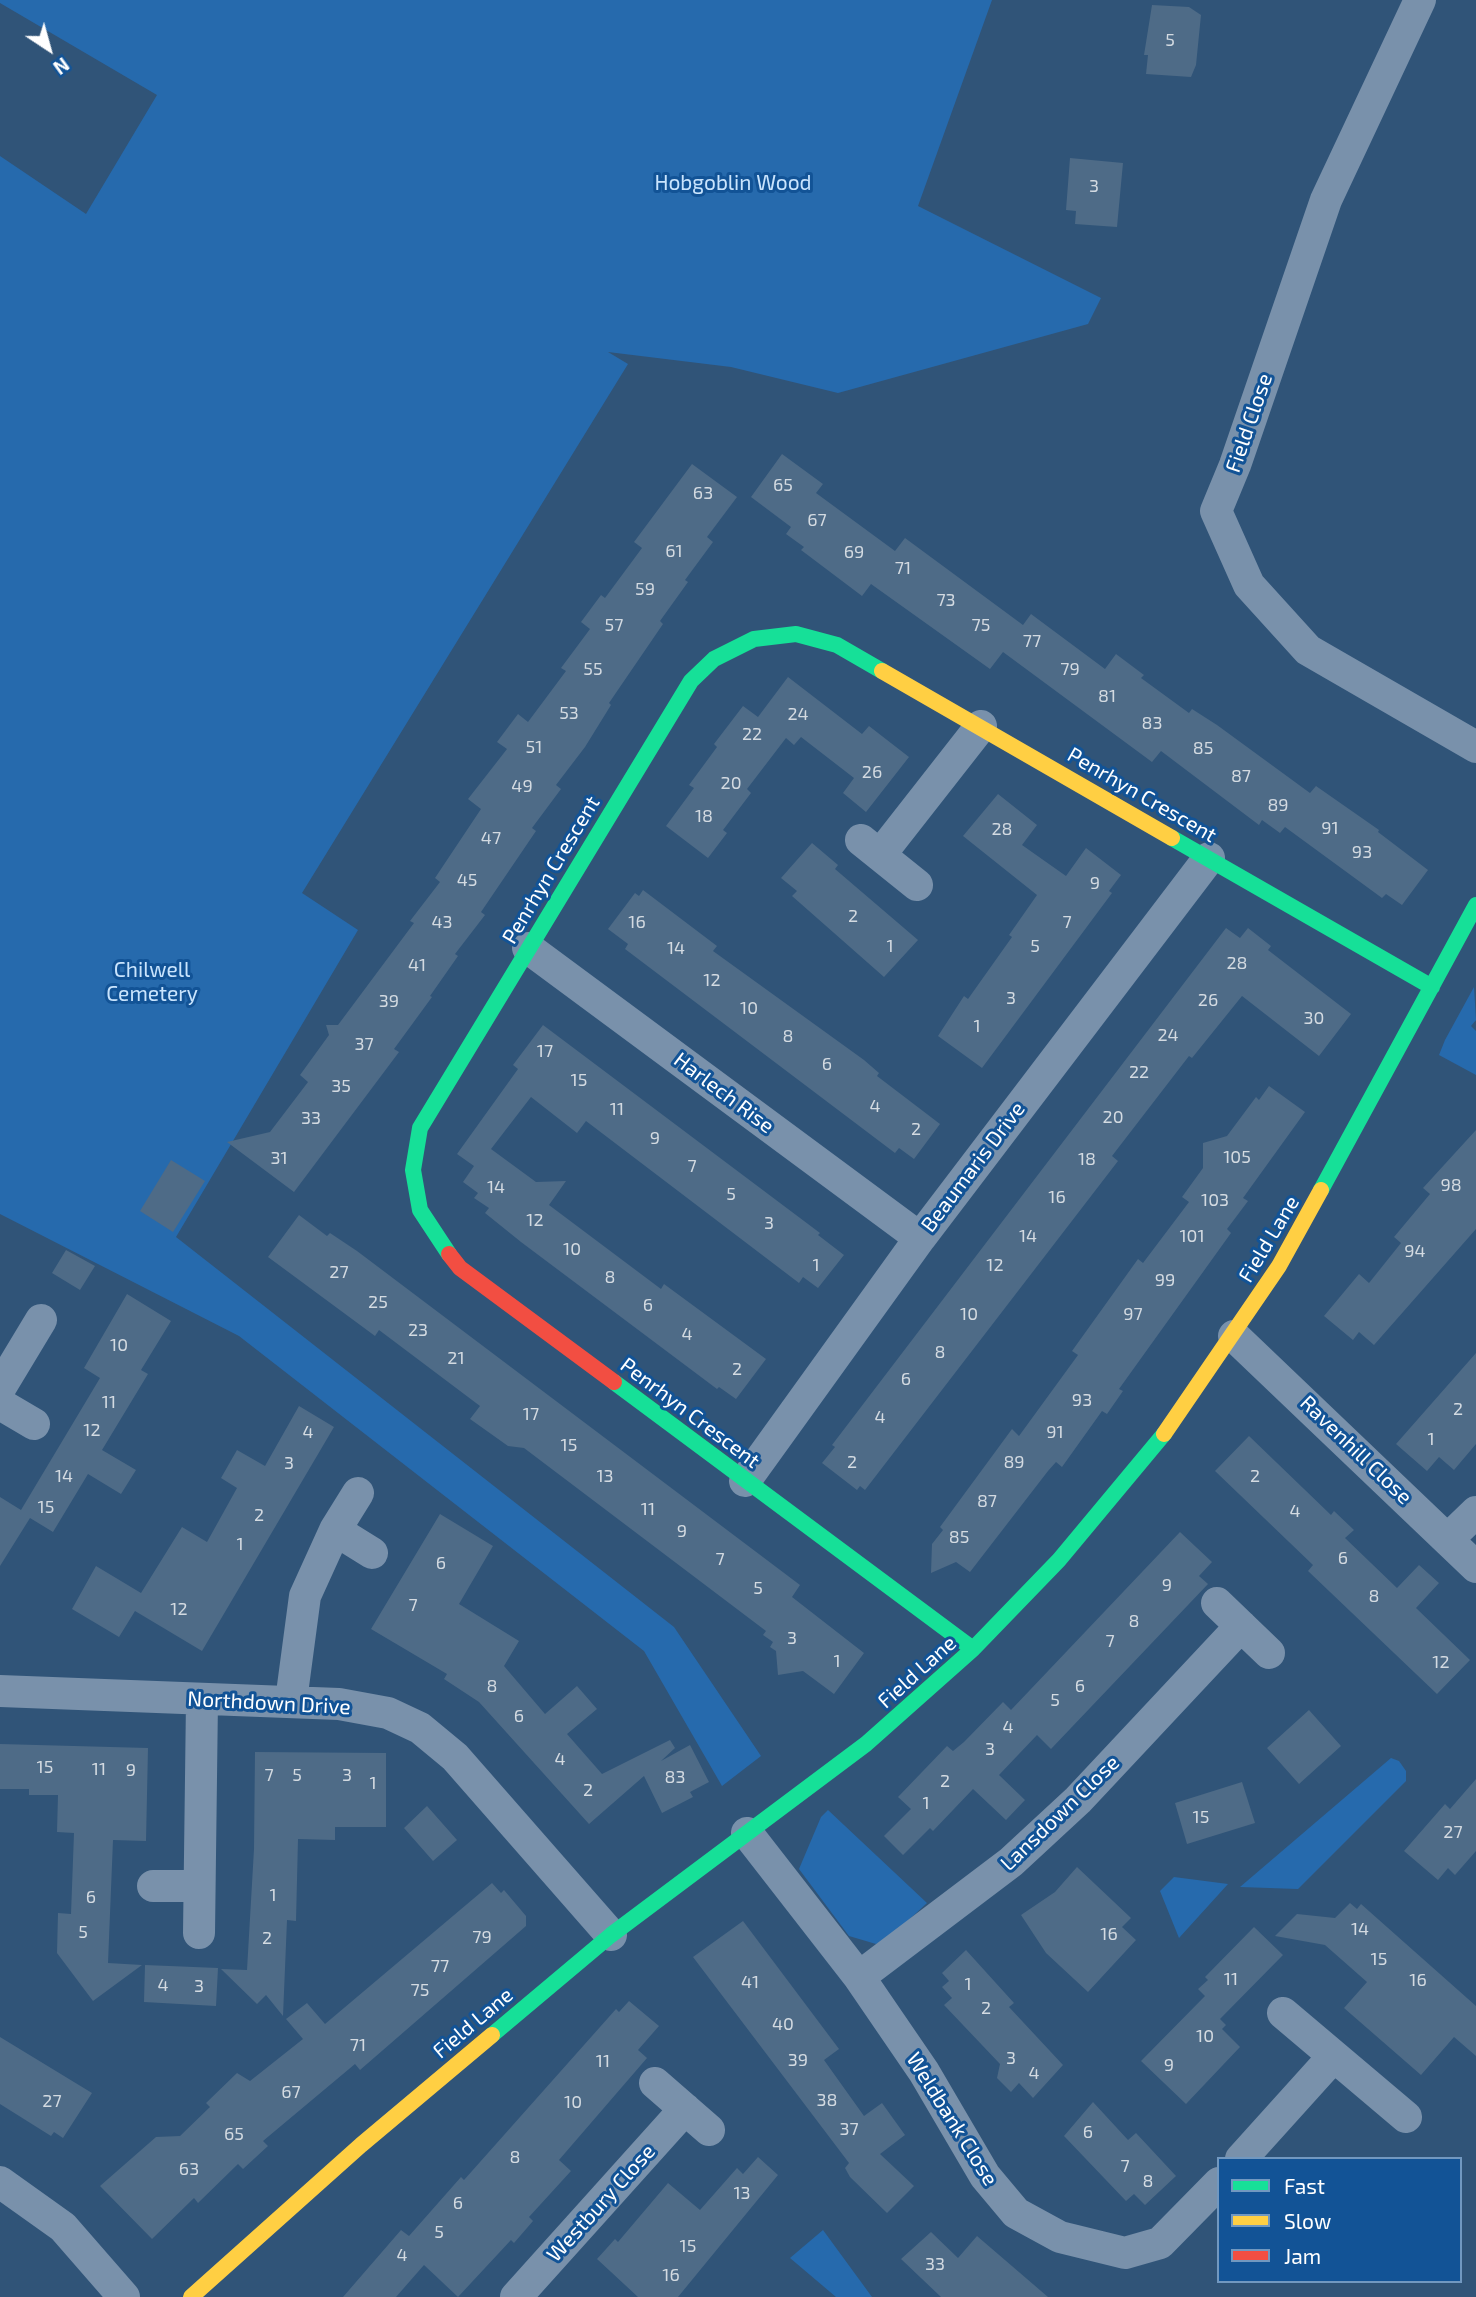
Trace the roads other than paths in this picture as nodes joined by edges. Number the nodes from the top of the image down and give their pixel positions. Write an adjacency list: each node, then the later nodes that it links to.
1 (1420, 0): 3 (street, Field Close)
2 (981, 726): 4 (street, Penrhyn Crescent); 5 (street); 7 (street, Penrhyn Crescent)
3 (1476, 747)
4 (1209, 858): 8 (street, Penrhyn Crescent); 9 (street, Beaumaris Drive)
5 (917, 885)
6 (1476, 905): 8 (street, Field Lane)
7 (528, 948): 9 (street, Harlech Rise); 15 (street, Penrhyn Crescent)
8 (1432, 987): 11 (street, Field Lane)
9 (920, 1238): 15 (street, Beaumaris Drive)
10 (41, 1320): 12 (street)
11 (1234, 1336): 19 (street, Ravenhill Close); 24 (street, Field Lane)
12 (0, 1388)
13 (0, 1404): 14 (street)
14 (34, 1424)
15 (745, 1481): 24 (street, Penrhyn Crescent)
16 (358, 1493): 18 (street)
17 (1476, 1512): 19 (street)
18 (335, 1530): 20 (street); 28 (street)
19 (1448, 1539): 21 (street, Ravenhill Close)
20 (372, 1553)
21 (1476, 1567)
22 (1217, 1603): 23 (street)
23 (1241, 1626): 25 (street); 34 (street, Lansdown Close)
24 (973, 1649): 29 (street, Field Lane)
25 (1269, 1653)
26 (0, 1691): 27 (street, Northdown Drive)
27 (202, 1700): 28 (street, Northdown Drive); 31 (street)
28 (291, 1701): 33 (street, Northdown Drive)
29 (747, 1833): 33 (street, Field Lane); 34 (street, Weldbank Close)
30 (153, 1886): 31 (street)
31 (200, 1886): 32 (street)
32 (199, 1933)
33 (611, 1935): 45 (street, Field Lane)
34 (859, 1977): 43 (street, Weldbank Close)
35 (1283, 2013): 36 (street)
36 (1333, 2057): 39 (street); 41 (street)
37 (655, 2083): 38 (street)
38 (685, 2109): 40 (street); 46 (street, Westbury Close)
39 (1406, 2117)
40 (709, 2130)
41 (1243, 2157)
42 (0, 2182): 44 (street)
43 (1217, 2185)
44 (124, 2297)
45 (191, 2297)
46 (516, 2297)

